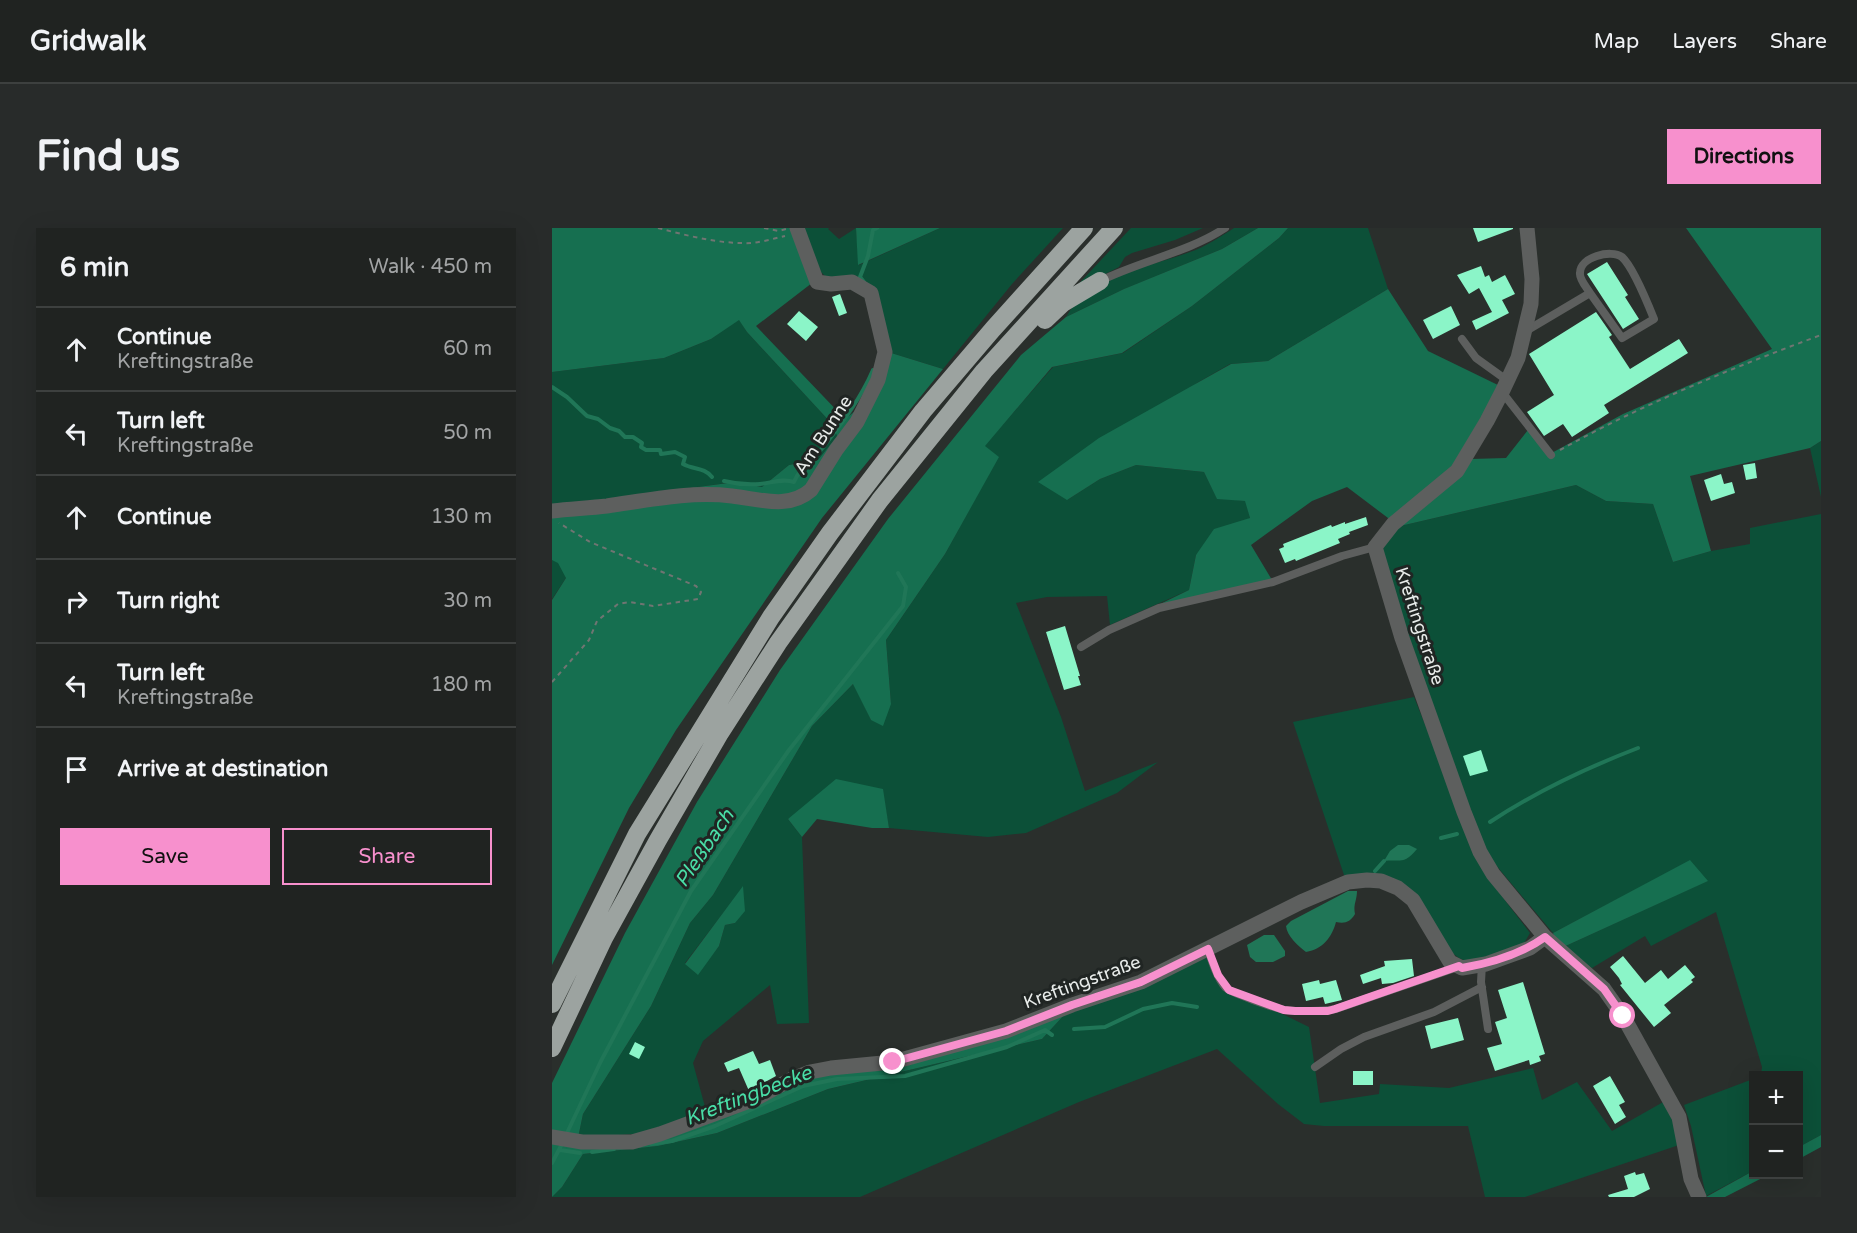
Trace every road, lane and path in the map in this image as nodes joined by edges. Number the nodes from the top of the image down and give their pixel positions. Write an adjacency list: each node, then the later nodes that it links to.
1 (658, 228): 7 (path)
2 (766, 228): 7 (path)
3 (1084, 228): 26 (highway)
4 (1114, 228): 13 (highway)
5 (1225, 228): 8 (lane)
6 (1527, 228): 10 (street)
7 (796, 229): 16 (street, Am Bunne)
8 (1100, 281): 13 (highway)
9 (1590, 293): 9 (lane); 10 (lane)
10 (1524, 332): 14 (street)
11 (1821, 335): 15 (path)
12 (1462, 339): 14 (lane)
13 (984, 371): 28 (highway)
14 (1505, 386): 15 (lane); 18 (street)
15 (1551, 455)
16 (552, 511)
17 (552, 519): 20 (path)
18 (1375, 547): 19 (lane); 21 (street, Kreftingstraße)
19 (1081, 646)
20 (552, 681)
21 (1545, 937): 23 (street); 31 (street, Kreftingstraße)
22 (1208, 949): 24 (lane); 24 (street, Kreftingstraße); 30 (street, Kreftingstraße)
23 (1482, 964): 24 (street); 25 (lane)
24 (1459, 966)
25 (1482, 987): 27 (lane); 29 (lane)
26 (552, 1004)
27 (1488, 1029)
28 (552, 1048)
29 (1315, 1067)
30 (553, 1138)
31 (1699, 1197)

